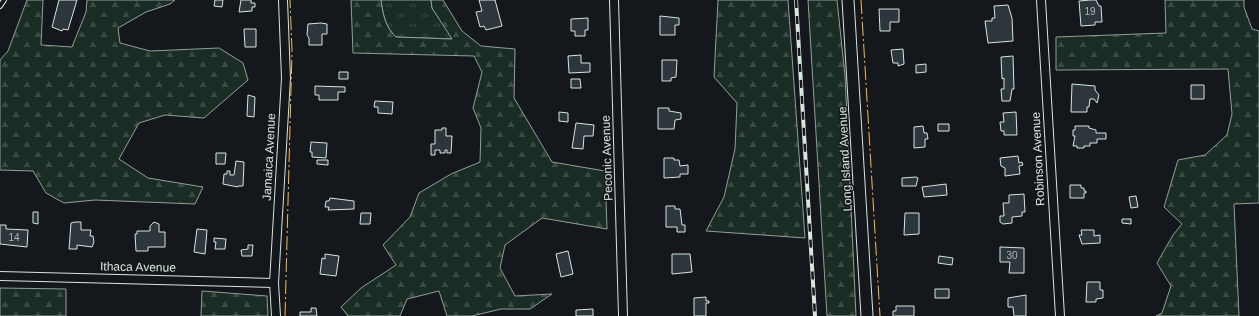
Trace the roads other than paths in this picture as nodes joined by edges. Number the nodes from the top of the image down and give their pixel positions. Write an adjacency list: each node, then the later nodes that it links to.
1 (4, 0): 6 (lane)
2 (282, 0): 8 (street, Jamaica Avenue)
3 (614, 0): 10 (street, Peconic Avenue)
4 (848, 0): 11 (street, Long Island Avenue)
5 (1041, 0): 12 (street, Robinson Avenue)
6 (0, 6)
7 (0, 276): 8 (street, Ithaca Avenue)
8 (274, 283): 9 (street, Jamaica Avenue)
9 (276, 316)
10 (623, 316)
11 (867, 316)
12 (1060, 316)

